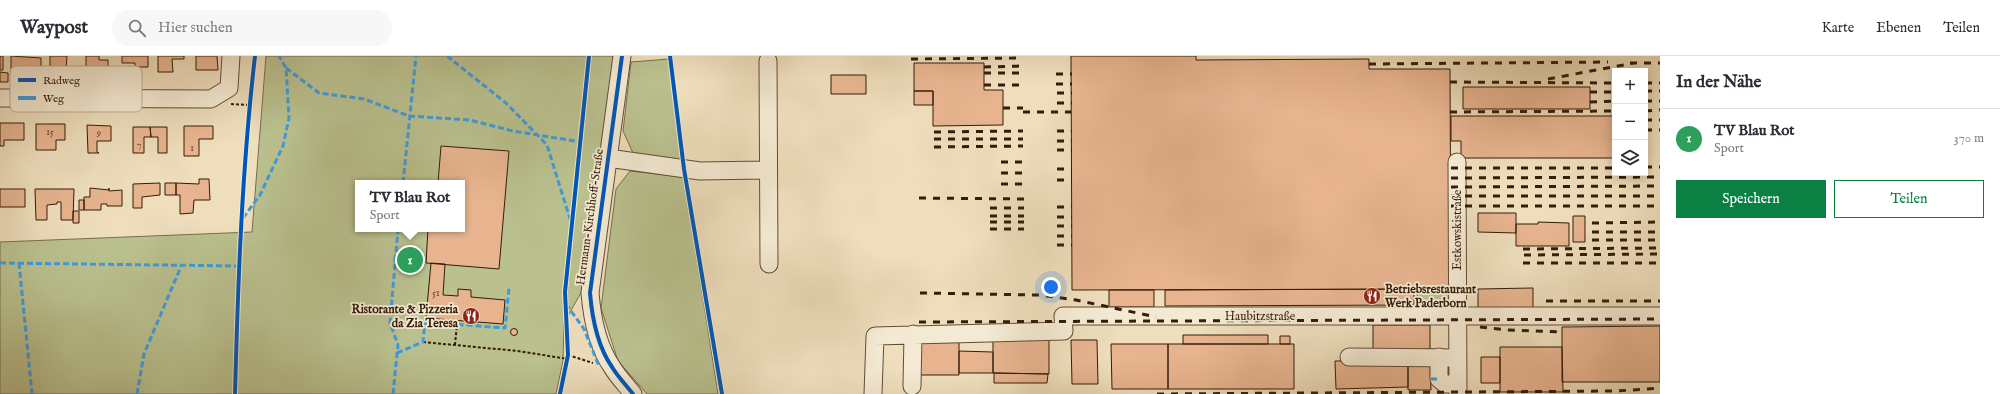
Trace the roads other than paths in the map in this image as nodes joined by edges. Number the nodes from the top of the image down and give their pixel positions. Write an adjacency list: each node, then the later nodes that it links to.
1 (231, 56): 6 (street)
2 (622, 56): 7 (street, Hermann-Kirchhoff-Straße)
3 (768, 61): 9 (street)
4 (0, 98): 5 (street)
5 (10, 98)
6 (142, 99)
7 (608, 158): 9 (street); 19 (street, Hermann-Kirchhoff-Straße)
8 (1457, 162): 11 (street, Estkowskistraße)
9 (768, 170): 10 (street)
10 (769, 264)
11 (1458, 316): 12 (street, Haubitzstraße); 13 (street, Haubitzstraße); 16 (street, Estkowskistraße)
12 (1660, 316)
13 (913, 334): 17 (street); 20 (street)
14 (1349, 357): 15 (street)
15 (1439, 357): 16 (street); 18 (street)
16 (1458, 358): 18 (street, Estkowskistraße)
17 (912, 386)
18 (1458, 389)
19 (633, 394)
20 (873, 394)

